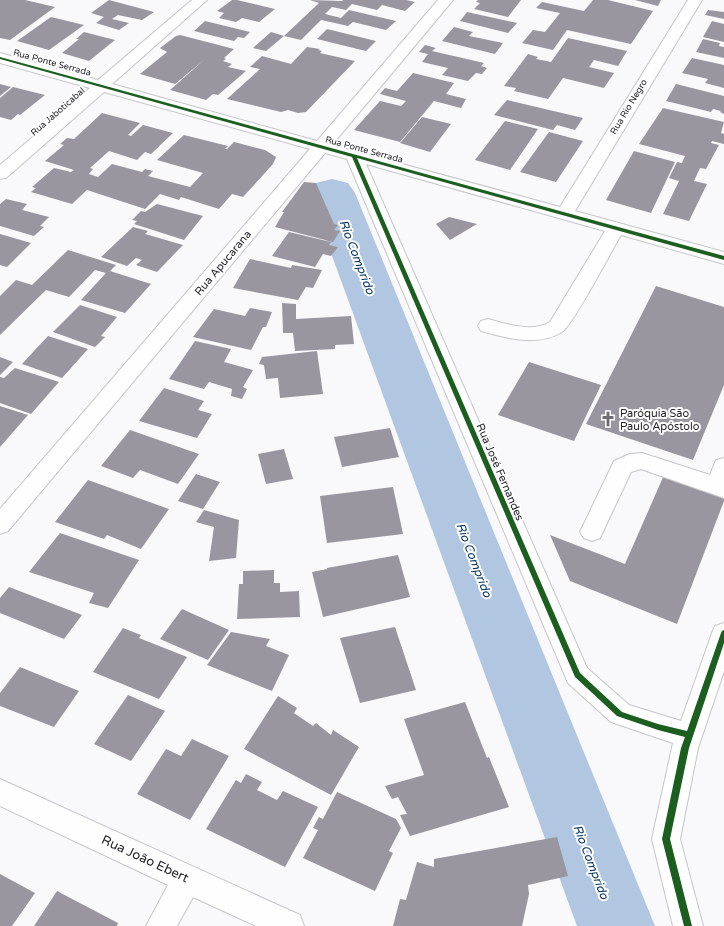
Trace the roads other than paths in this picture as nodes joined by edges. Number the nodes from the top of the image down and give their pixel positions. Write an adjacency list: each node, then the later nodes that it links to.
1 (200, 0): 5 (street, Rua Jaboticabal)
2 (446, 0): 6 (street, Rua Apucarana)
3 (695, 0): 9 (street, Rua Rio Negro)
4 (0, 58): 5 (street, Rua Ponte Serrada)
5 (100, 86): 6 (street, Rua Ponte Serrada); 8 (street, Rua Jaboticabal)
6 (321, 147): 7 (street, Rua Ponte Serrada); 14 (street, Rua Apucarana)
7 (354, 156): 9 (street, Rua Ponte Serrada); 17 (street, Rua José Fernandes)
8 (0, 174)
9 (564, 214): 10 (street, Rua Ponte Serrada)
10 (616, 228): 11 (street, Rua Ponte Serrada); 12 (street)
11 (724, 258)
12 (488, 326)
13 (722, 481): 15 (street)
14 (0, 525)
15 (592, 532)
16 (724, 633): 17 (street)
17 (690, 735): 22 (street)
18 (0, 792): 19 (street, Rua João Ebert)
19 (187, 879): 20 (street); 21 (street, Rua João Ebert)
20 (161, 926)
21 (289, 926)
22 (688, 926)

